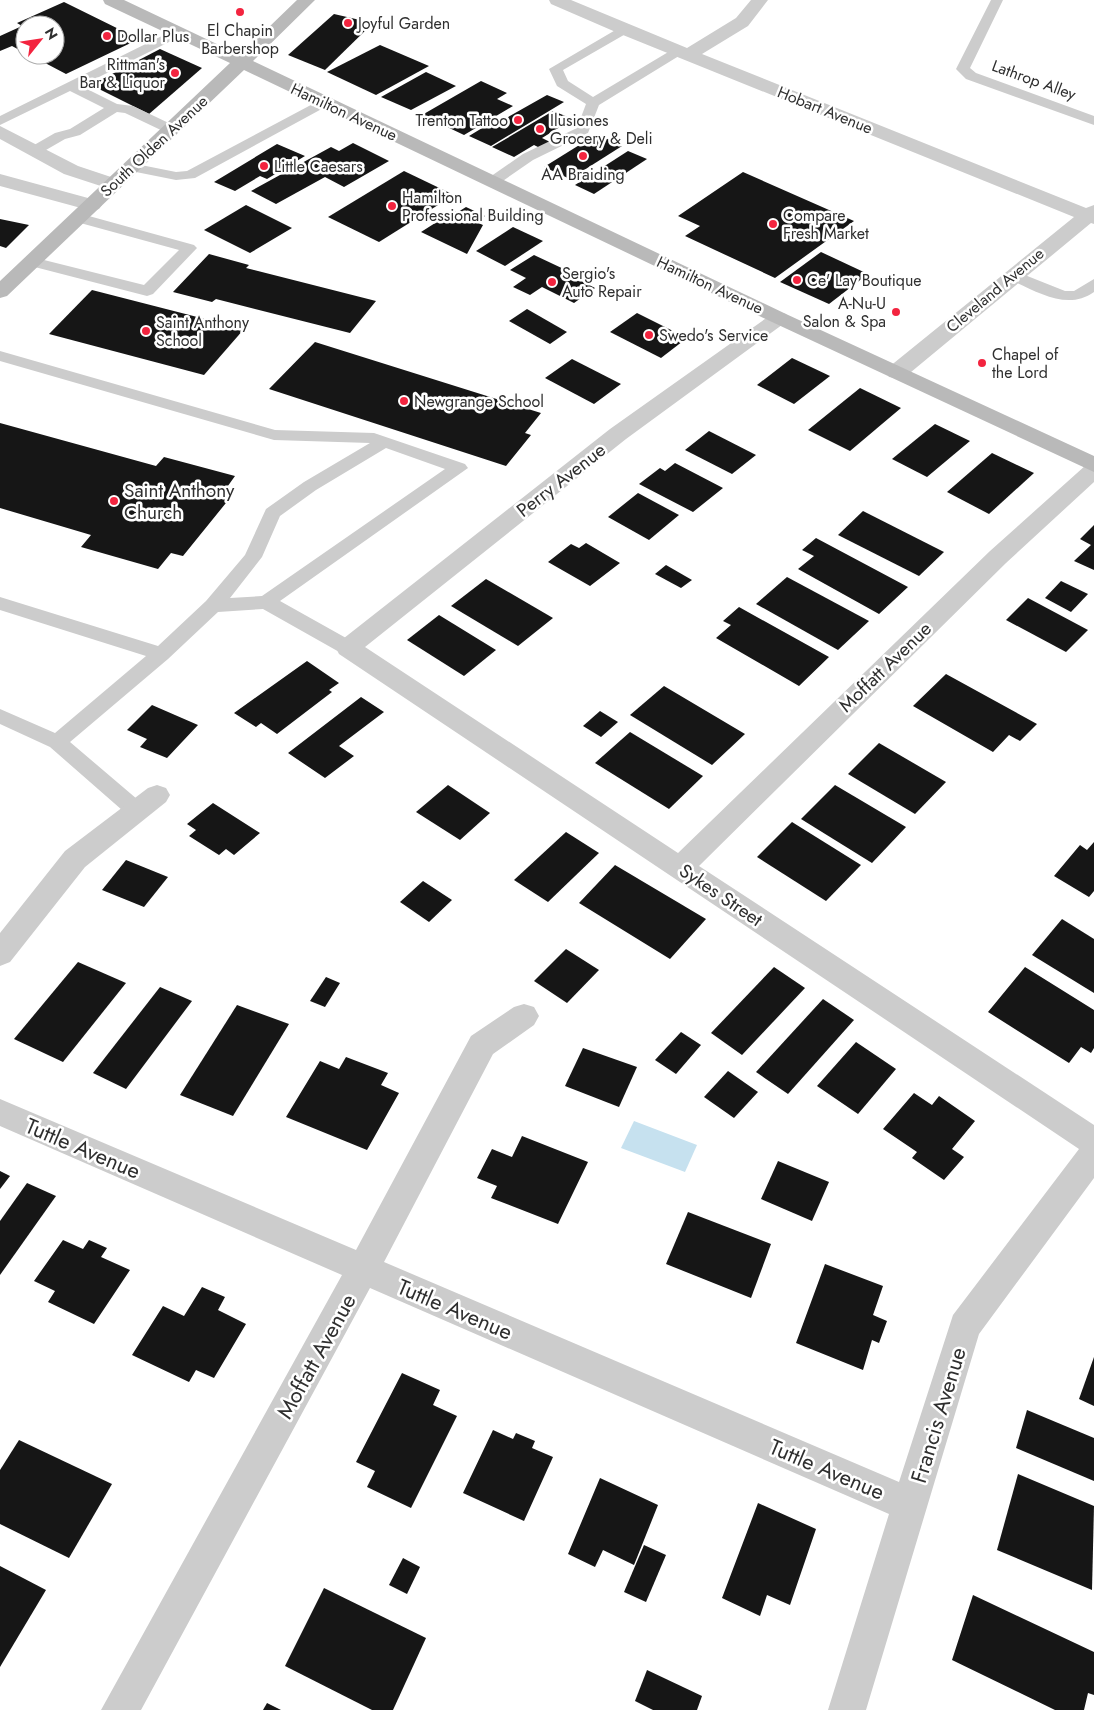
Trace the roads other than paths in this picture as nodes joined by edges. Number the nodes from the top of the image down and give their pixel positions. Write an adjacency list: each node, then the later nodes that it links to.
1 (111, 0): 7 (main road, Hamilton Avenue)
2 (307, 0): 9 (main road, South Olden Avenue)
3 (557, 0): 6 (street, Hobart Avenue)
4 (760, 0): 8 (street)
5 (997, 0): 15 (lane, Lathrop Alley)
6 (624, 29): 8 (street, Hobart Avenue); 12 (lane)
7 (178, 32): 9 (main road, Hamilton Avenue); 10 (lane)
8 (685, 52): 12 (lane); 24 (street, Hobart Avenue)
9 (243, 63): 11 (main road, Hamilton Avenue); 16 (main road, South Olden Avenue)
10 (70, 86): 13 (lane); 14 (lane)
11 (324, 102): 19 (lane); 21 (main road, Hamilton Avenue)
12 (593, 103): 21 (lane)
13 (114, 108): 16 (lane); 18 (lane)
14 (0, 121)
15 (1094, 121)
16 (170, 129): 19 (main road, South Olden Avenue)
17 (0, 132): 18 (street)
18 (20, 159): 22 (street)
19 (131, 167): 22 (main road, South Olden Avenue)
20 (0, 180): 23 (street)
21 (492, 182): 30 (main road, Hamilton Avenue)
22 (113, 184): 23 (main road, South Olden Avenue)
23 (92, 205): 25 (main road, South Olden Avenue)
24 (1092, 215): 27 (street, Cleveland Avenue)
25 (78, 218): 26 (main road, South Olden Avenue); 26 (lane)
26 (32, 262): 29 (main road, South Olden Avenue)
27 (1012, 275): 28 (lane); 32 (street, Cleveland Avenue)
28 (1094, 284)
29 (0, 292)
30 (779, 318): 32 (main road, Hamilton Avenue); 39 (street, Perry Avenue)
31 (0, 356): 33 (lane)
32 (897, 372): 34 (main road, Hamilton Avenue)
33 (384, 442): 36 (lane); 38 (lane)
34 (1094, 465)
35 (1094, 470): 44 (street, Moffatt Avenue)
36 (266, 602): 38 (lane); 39 (lane)
37 (0, 603): 40 (lane)
38 (214, 606): 40 (lane)
39 (348, 648): 44 (street, Sykes Street)
40 (161, 654): 42 (lane)
41 (0, 716): 42 (lane)
42 (58, 742): 43 (lane)
43 (147, 803): 45 (street)
44 (680, 868): 48 (street, Sykes Street)
45 (0, 954)
46 (524, 1016): 50 (street, Moffatt Avenue)
47 (0, 1112): 50 (street, Tuttle Avenue)
48 (1094, 1142)
49 (1094, 1153): 51 (street, Francis Avenue)
50 (363, 1269): 51 (street, Tuttle Avenue); 52 (street, Moffatt Avenue)
51 (910, 1505): 53 (street, Francis Avenue)
52 (120, 1710)
53 (847, 1710)

